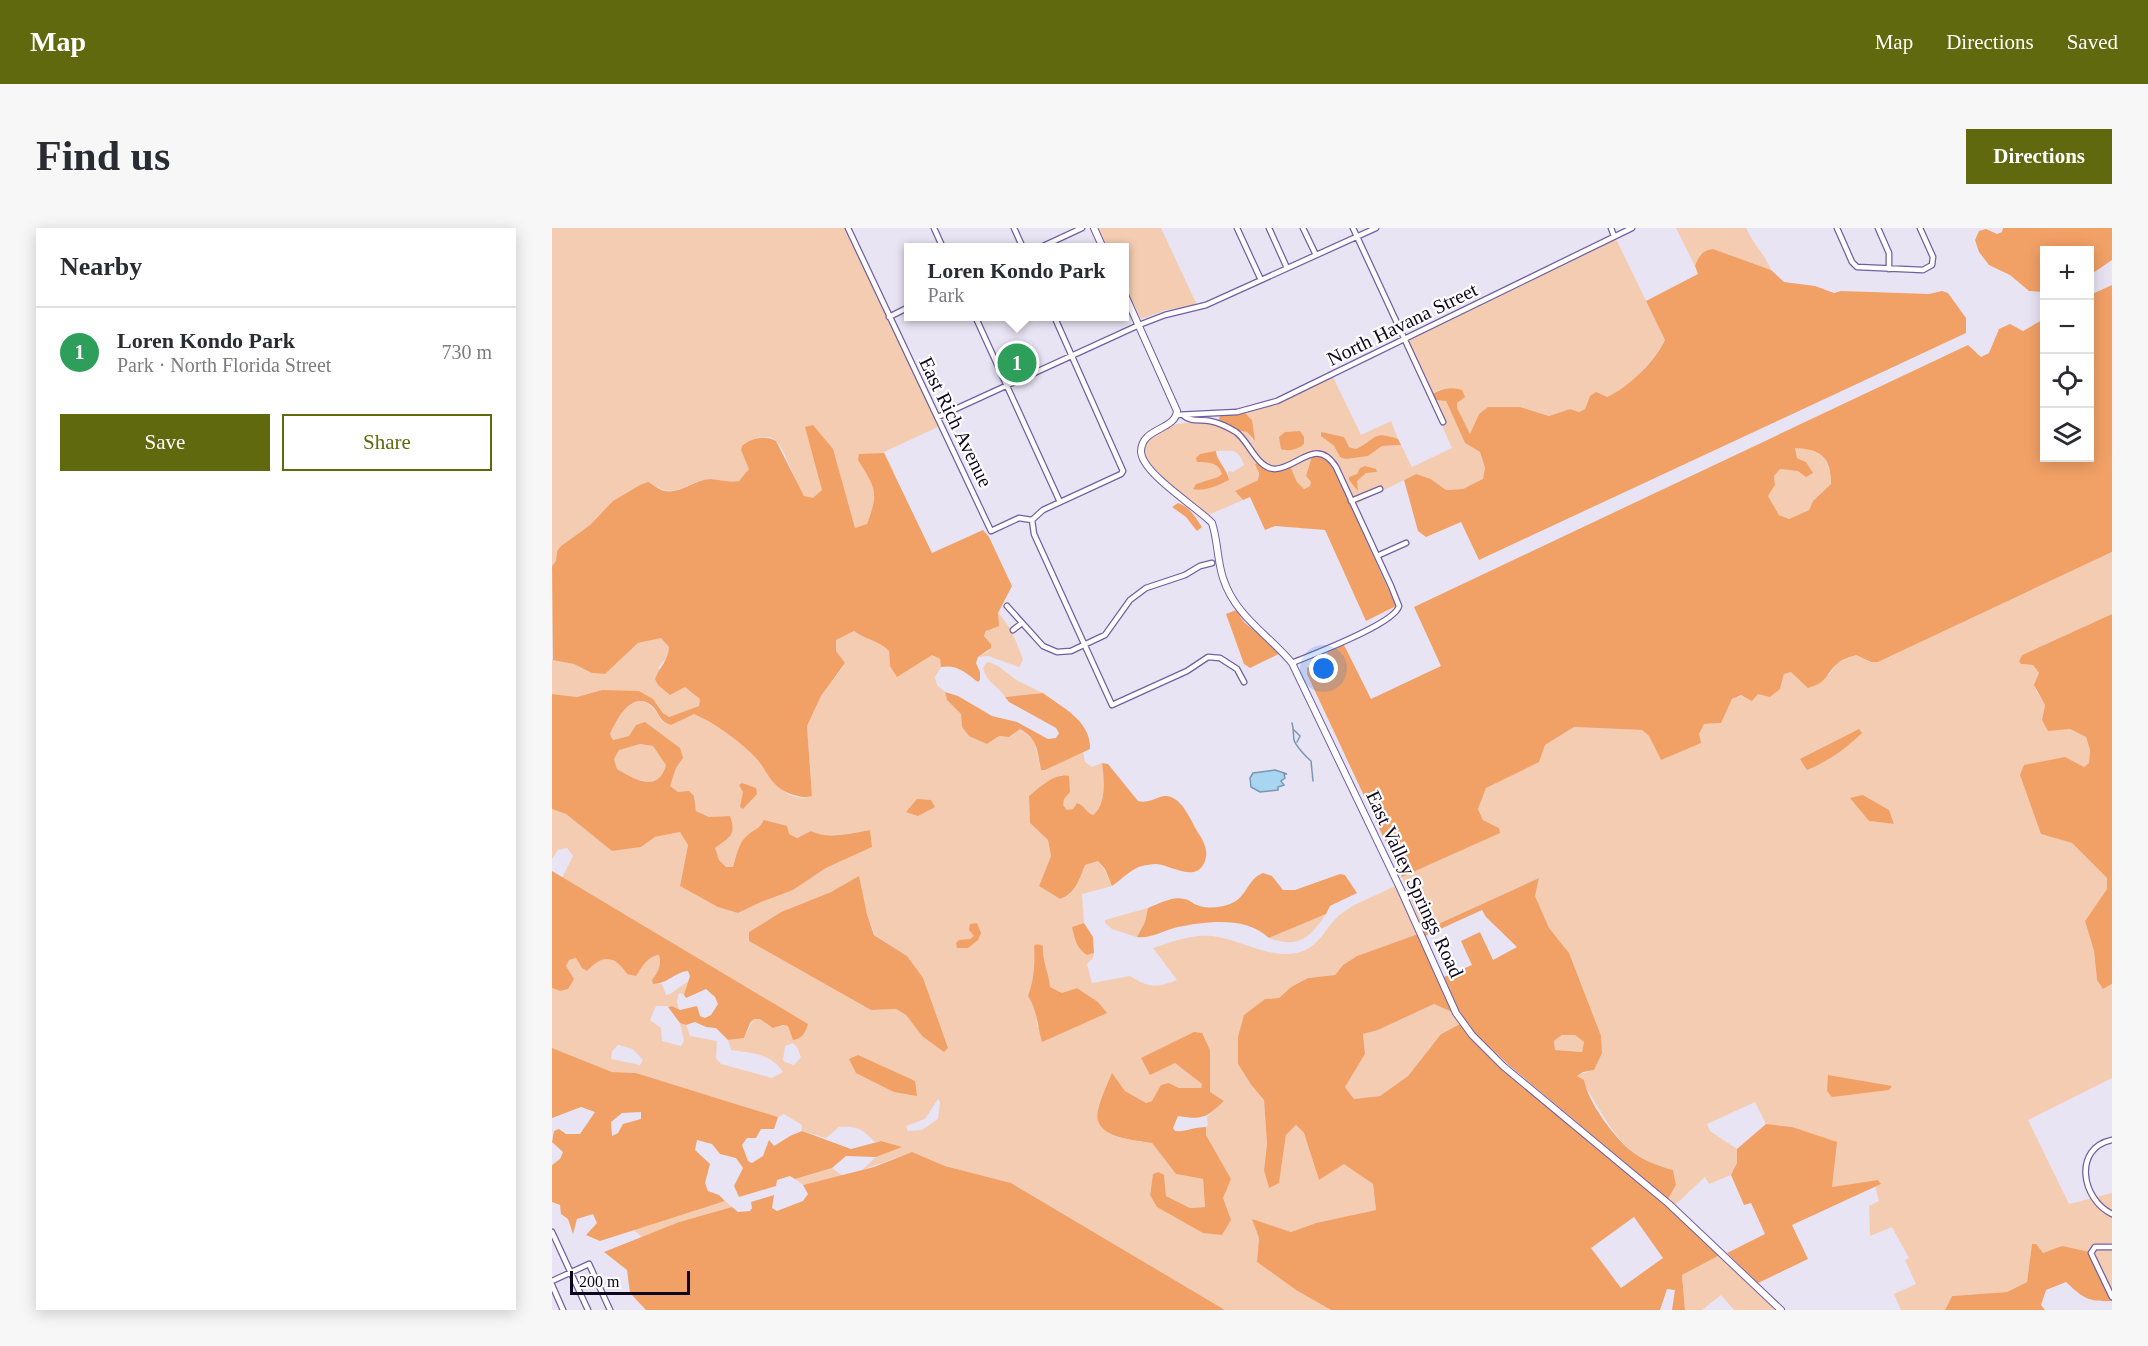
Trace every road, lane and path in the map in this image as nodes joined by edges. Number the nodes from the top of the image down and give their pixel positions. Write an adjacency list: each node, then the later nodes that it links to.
1 (848, 228): 28 (street, East Rich Avenue)
2 (934, 228): 18 (street)
3 (1014, 228): 19 (street)
4 (1082, 228): 20 (street)
5 (1094, 228): 21 (street)
6 (1237, 228): 25 (street)
7 (1269, 228): 23 (street)
8 (1303, 228): 22 (street)
9 (1353, 228): 17 (street)
10 (1376, 228): 17 (street)
11 (1611, 228): 16 (street)
12 (1632, 228): 16 (street, North Havana Street)
13 (1837, 228): 24 (street)
14 (1878, 228): 24 (street)
15 (1920, 228): 24 (street)
16 (1614, 236): 32 (street, North Havana Street)
17 (1357, 237): 22 (street); 32 (street)
18 (941, 243)
19 (1021, 243)
20 (1050, 243)
21 (1101, 243)
22 (1316, 255): 23 (street)
23 (1287, 268): 25 (street)
24 (1889, 269)
25 (1261, 280): 31 (street)
26 (1129, 304): 31 (street)
27 (904, 310): 28 (street)
28 (889, 317): 37 (street, East Rich Avenue)
29 (977, 321): 34 (street)
30 (1056, 321): 33 (street)
31 (1139, 325): 33 (street); 35 (street)
32 (1404, 339): 36 (street, North Havana Street); 38 (street)
33 (1072, 356): 34 (street); 41 (street)
34 (1006, 385): 37 (street); 41 (street)
35 (1176, 416): 36 (street, North Havana Street); 50 (street, East Valley Springs Road)
36 (1184, 416): 40 (street)
37 (938, 417): 42 (street, East Rich Avenue)
38 (1443, 422)
39 (1380, 489): 40 (street)
40 (1351, 501): 44 (street)
41 (1060, 502): 42 (street)
42 (1032, 520): 49 (street)
43 (1406, 543): 44 (street)
44 (1377, 556): 50 (street)
45 (1212, 563): 49 (street)
46 (1007, 606): 47 (street)
47 (1022, 623): 48 (street); 49 (street)
48 (1013, 630)
49 (1086, 645): 51 (street)
50 (1292, 663): 62 (street, East Valley Springs Road)
51 (1244, 682)
52 (2112, 1140): 53 (street)
53 (2112, 1214)
54 (552, 1232): 56 (street)
55 (2112, 1246): 58 (street)
56 (571, 1273): 57 (street); 60 (street); 61 (street)
57 (552, 1283): 59 (street)
58 (2112, 1297)
59 (563, 1310)
60 (588, 1310)
61 (610, 1310)
62 (1781, 1310)

